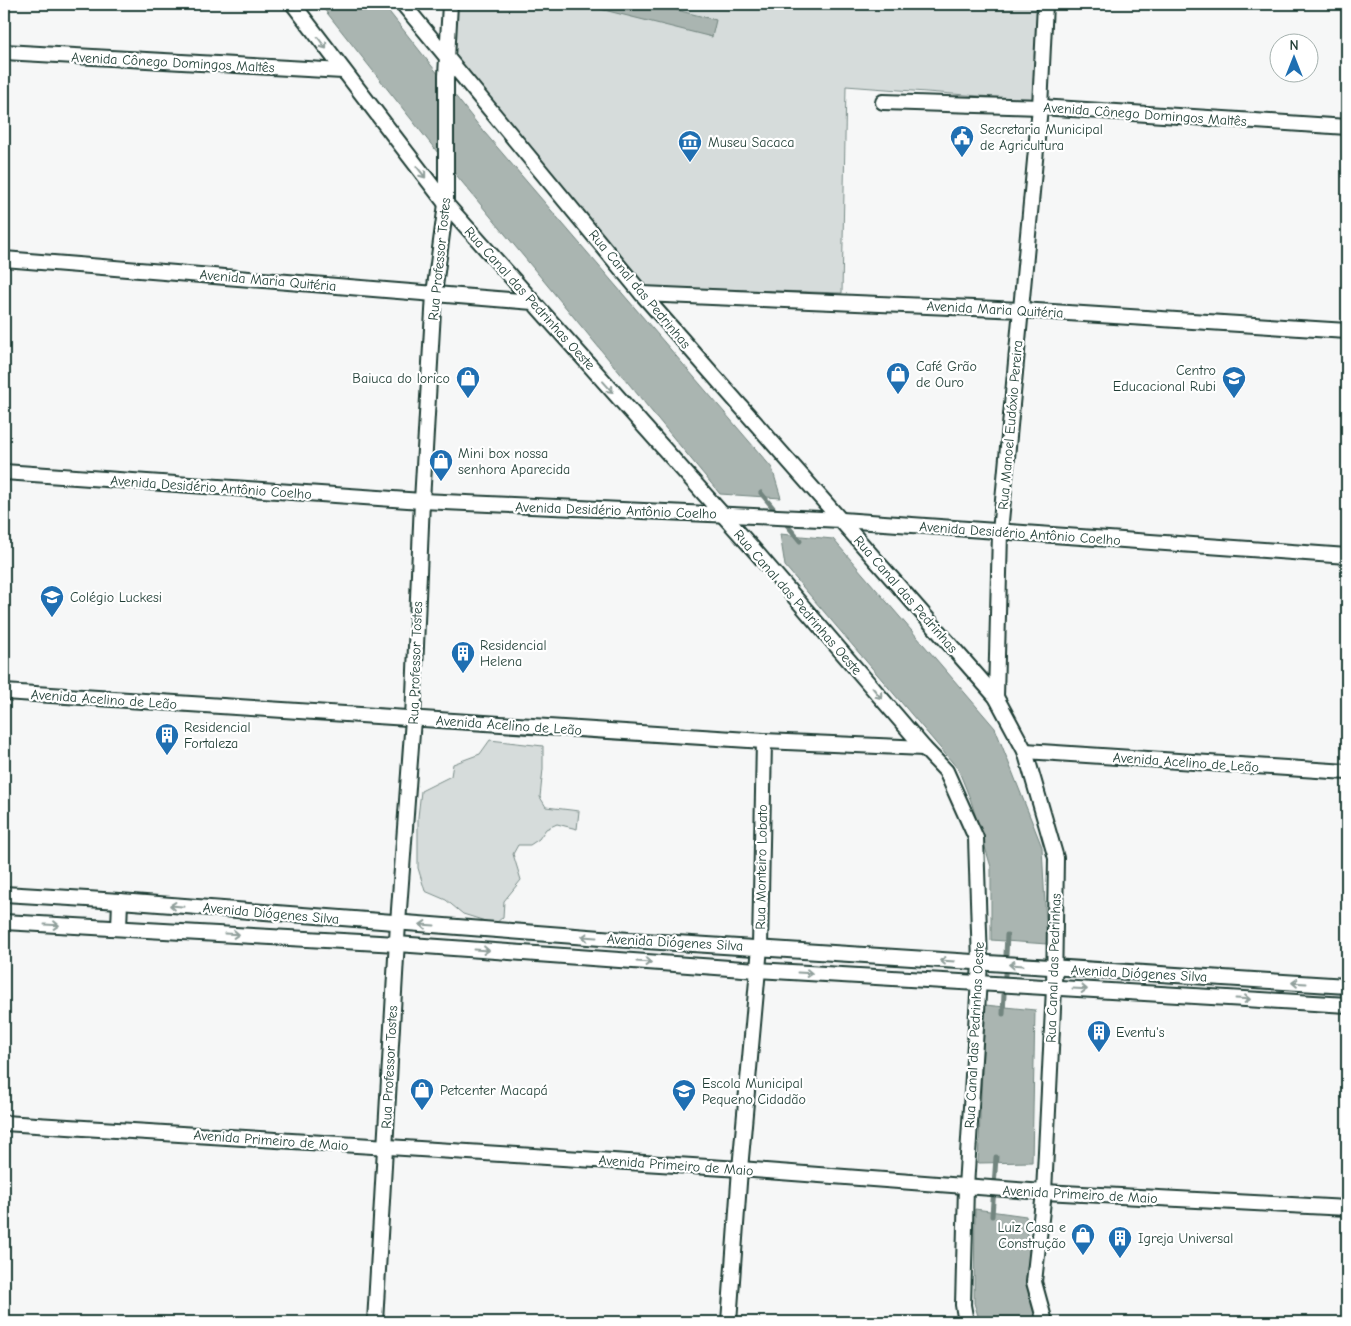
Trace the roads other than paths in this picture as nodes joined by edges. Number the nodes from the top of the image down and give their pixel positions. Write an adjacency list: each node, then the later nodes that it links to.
1 (293, 4): 7 (street, Rua Canal das Pedrinhas Oeste, one-way to 7)
2 (403, 4): 6 (street, Rua Canal das Pedrinhas)
3 (450, 4): 6 (street, Rua Professor Tostes)
4 (1045, 4): 9 (street, Rua Manoel Eudóxio Pereira)
5 (4, 52): 7 (street, Avenida Cônego Domingos Maltês)
6 (447, 57): 11 (street, Rua Professor Tostes); 14 (street, Rua Canal das Pedrinhas)
7 (343, 71): 11 (street, Rua Canal das Pedrinhas Oeste, one-way to 11)
8 (883, 102): 9 (street, Avenida Cônego Domingos Maltês)
9 (1040, 107): 10 (street, Avenida Cônego Domingos Maltês); 16 (street, Rua Manoel Eudóxio Pereira)
10 (1347, 127)
11 (446, 204): 13 (street, Rua Professor Tostes); 15 (street, Rua Canal das Pedrinhas Oeste)
12 (4, 259): 13 (street, Avenida Maria Quitéria)
13 (434, 294): 15 (street, Avenida Maria Quitéria); 19 (street, Rua Professor Tostes)
14 (642, 294): 16 (street, Avenida Maria Quitéria); 21 (street, Rua Canal das Pedrinhas)
15 (533, 302): 20 (street, Rua Canal das Pedrinhas Oeste, one-way to 20)
16 (1021, 310): 17 (street, Avenida Maria Quitéria); 22 (street, Rua Manoel Eudóxio Pereira)
17 (1347, 331)
18 (4, 472): 19 (street, Avenida Desidério Antônio Coelho)
19 (422, 502): 20 (street, Avenida Desidério Antônio Coelho); 26 (street, Rua Professor Tostes)
20 (722, 514): 21 (street, Avenida Desidério Antônio Coelho); 28 (street, Rua Canal das Pedrinhas Oeste, one-way to 28)
21 (842, 520): 22 (street, Avenida Desidério Antônio Coelho); 25 (street, Rua Canal das Pedrinhas)
22 (1000, 532): 23 (street, Avenida Desidério Antônio Coelho); 25 (street, Rua Manoel Eudóxio Pereira)
23 (1347, 556)
24 (4, 692): 26 (street, Avenida Acelino de Leão)
25 (996, 697): 29 (street, Rua Canal das Pedrinhas)
26 (413, 719): 27 (street, Avenida Acelino de Leão); 34 (street, Rua Professor Tostes)
27 (764, 741): 28 (street, Avenida Acelino de Leão); 37 (street, Rua Monteiro Lobato)
28 (924, 748): 38 (street, Rua Canal das Pedrinhas Oeste)
29 (1025, 752): 30 (street, Avenida Acelino de Leão); 39 (street, Rua Canal das Pedrinhas)
30 (1347, 772)
31 (4, 894): 32 (street, Avenida Diógenes Silva)
32 (120, 901): 34 (street, Avenida Diógenes Silva, one-way to 32); 35 (street)
33 (4, 922): 35 (street, Avenida Diógenes Silva, one-way to 35)
34 (398, 923): 36 (street, Rua Professor Tostes); 37 (street, Avenida Diógenes Silva, one-way to 34)
35 (119, 928): 36 (street, Avenida Diógenes Silva, one-way to 36)
36 (397, 944): 40 (street, Avenida Diógenes Silva, one-way to 40); 46 (street, Rua Professor Tostes)
37 (760, 948): 38 (street, Avenida Diógenes Silva, one-way to 37); 40 (street, Rua Monteiro Lobato)
38 (980, 963): 39 (street, Avenida Diógenes Silva, one-way to 38); 41 (street, Rua Canal das Pedrinhas Oeste)
39 (1054, 968): 42 (street, Avenida Diógenes Silva, one-way to 39); 43 (street, Rua Canal das Pedrinhas)
40 (757, 970): 41 (street, Avenida Diógenes Silva, one-way to 41); 47 (street, Rua Monteiro Lobato)
41 (979, 983): 43 (street, Avenida Diógenes Silva); 48 (street, Rua Canal das Pedrinhas Oeste)
42 (1347, 986)
43 (1054, 988): 44 (street, Avenida Diógenes Silva, one-way to 44); 49 (street, Rua Canal das Pedrinhas)
44 (1347, 1004)
45 (4, 1123): 46 (street, Avenida Primeiro de Maio)
46 (384, 1148): 47 (street, Avenida Primeiro de Maio); 51 (street, Rua Professor Tostes)
47 (740, 1169): 48 (street, Avenida Primeiro de Maio); 52 (street, Rua Monteiro Lobato)
48 (966, 1187): 49 (street, Avenida Primeiro de Maio); 53 (street, Rua Canal das Pedrinhas Oeste)
49 (1044, 1192): 50 (street, Avenida Primeiro de Maio); 54 (street, Rua Canal das Pedrinhas)
50 (1347, 1208)
51 (375, 1322)
52 (729, 1322)
53 (966, 1322)
54 (1044, 1322)

